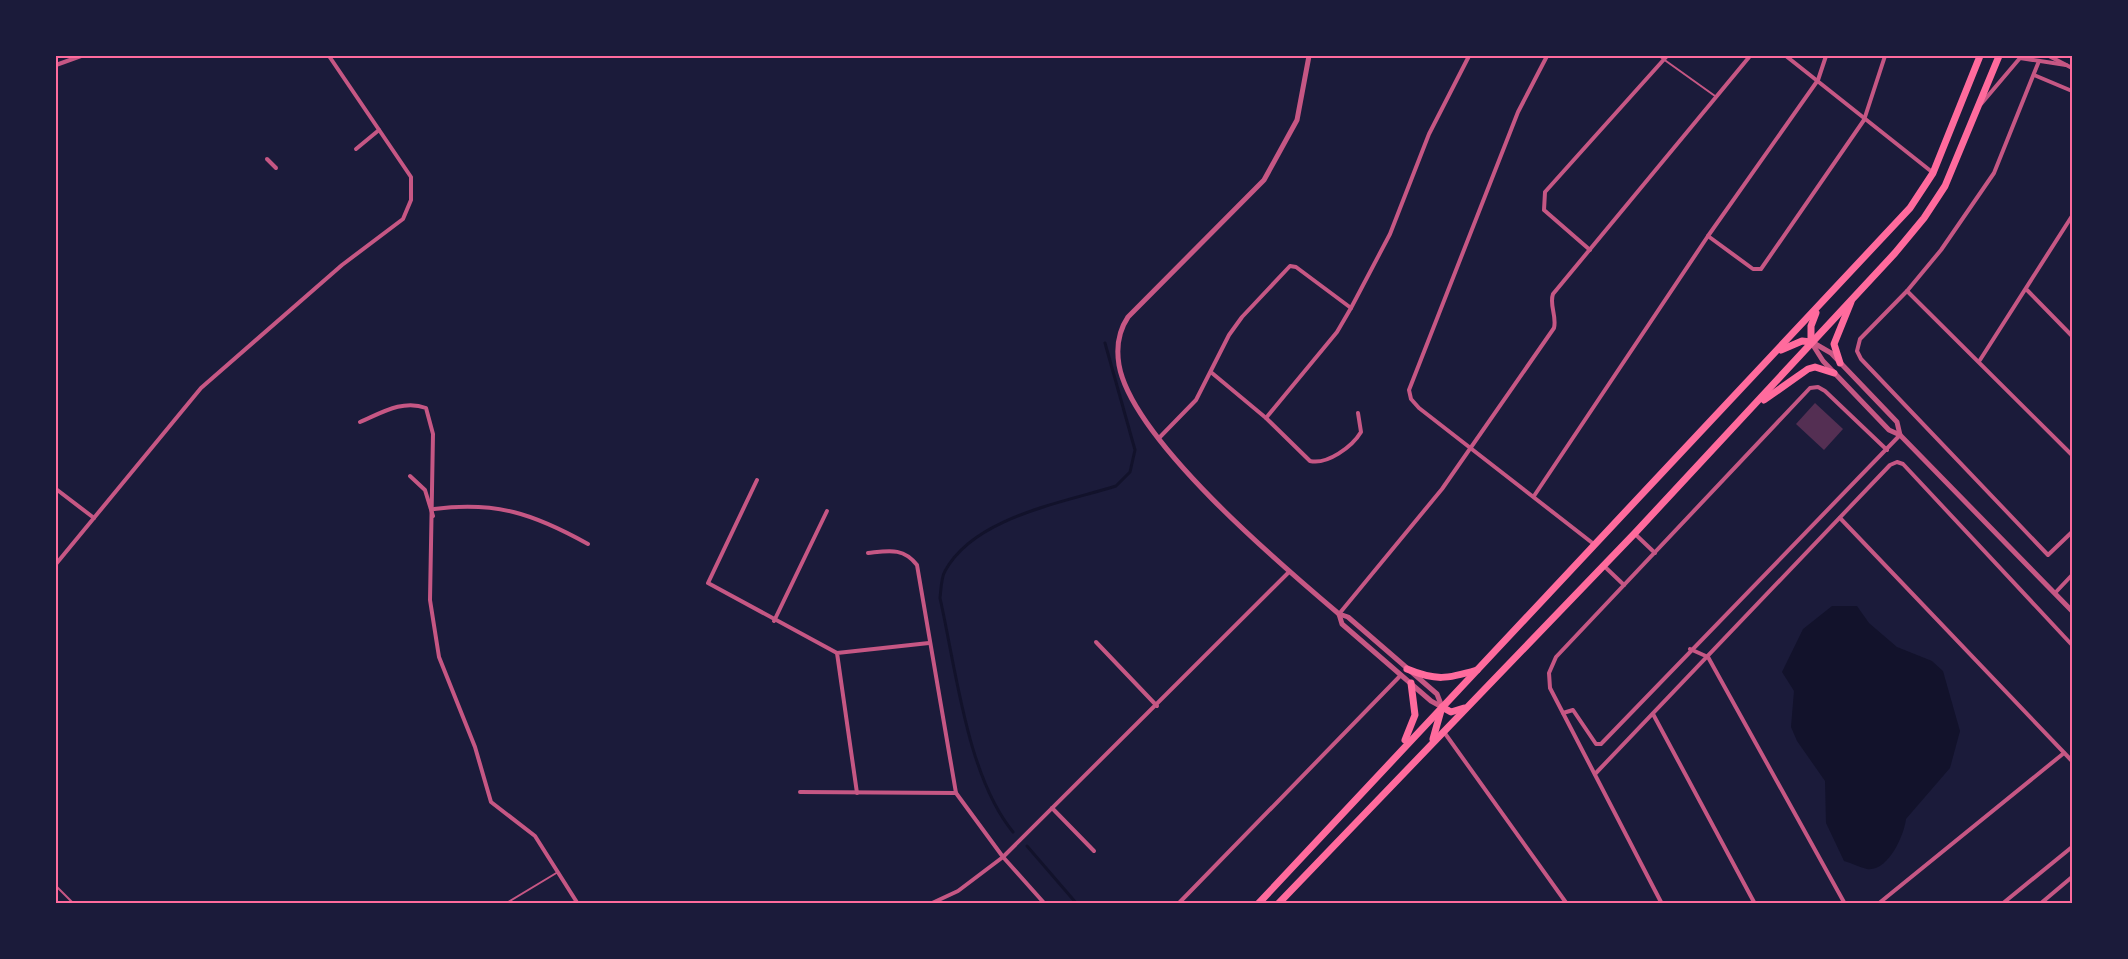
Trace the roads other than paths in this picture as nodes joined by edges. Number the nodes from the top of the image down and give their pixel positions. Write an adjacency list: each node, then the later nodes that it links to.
1 (81, 56): 16 (street)
2 (329, 56): 25 (street)
3 (1309, 56): 50 (street)
4 (1469, 56): 37 (street)
5 (1547, 56): 51 (street)
6 (1659, 56): 14 (lane)
7 (1750, 56): 22 (street)
8 (1786, 56): 20 (street)
9 (1826, 56): 20 (street)
10 (1885, 56): 24 (street)
11 (1982, 56): 29 (main road)
12 (1999, 56): 23 (main road)
13 (2049, 56): 17 (street)
14 (1666, 58): 22 (lane); 32 (street)
15 (2039, 61): 17 (street); 19 (street); 23 (street)
16 (56, 65)
17 (2066, 65): 18 (street)
18 (2073, 68)
19 (2034, 75): 21 (street); 34 (street)
20 (1818, 80): 24 (street); 31 (street)
21 (2073, 91)
22 (1716, 96): 32 (street)
23 (1978, 107): 35 (main road)
24 (1864, 120): 29 (street); 31 (street)
25 (379, 130): 26 (street); 61 (street)
26 (356, 149)
27 (267, 159): 28 (street)
28 (276, 168)
29 (1933, 173): 36 (main road)
30 (2073, 216): 33 (street)
31 (1708, 236): 57 (street)
32 (1590, 250): 51 (street)
33 (2027, 290): 38 (street); 41 (street)
34 (1907, 291): 41 (street); 63 (street)
35 (1853, 297): 39 (main road); 42 (main road)
36 (1818, 308): 39 (main road); 40 (main road)
37 (1351, 309): 43 (street); 47 (street)
38 (2073, 336)
39 (1811, 342): 40 (main road); 42 (street); 44 (street); 45 (main road)
40 (1776, 352): 66 (main road)
41 (1980, 360): 53 (street)
42 (1840, 363): 49 (street)
43 (1212, 373): 47 (street); 50 (street)
44 (1834, 373): 45 (main road); 49 (street)
45 (1752, 409): 64 (main road)
46 (1358, 414): 47 (street)
47 (1266, 418)
48 (360, 422): 58 (street)
49 (1900, 435): 52 (street); 74 (street)
50 (1159, 438): 71 (street)
51 (1471, 448): 57 (street); 76 (street)
52 (1887, 450): 68 (street); 81 (street)
53 (2073, 454)
54 (410, 476): 60 (street)
55 (757, 480): 77 (street)
56 (56, 489): 61 (street)
57 (1534, 496): 66 (street)
58 (434, 509): 60 (street); 65 (street)
59 (827, 511): 77 (street)
60 (434, 516): 105 (street)
61 (94, 518): 69 (street)
62 (1840, 518): 80 (street); 83 (street); 95 (street)
63 (2073, 532)
64 (1635, 533): 68 (street); 70 (main road)
65 (588, 544)
66 (1596, 545): 84 (main road)
67 (868, 553): 79 (street)
68 (1654, 553): 73 (street)
69 (56, 564)
70 (1604, 566): 73 (street); 89 (main road)
71 (1289, 572): 76 (street); 87 (street)
72 (2073, 575): 74 (street)
73 (1624, 585): 90 (street)
74 (2055, 593): 75 (street)
75 (2073, 611)
76 (1339, 614): 85 (street)
77 (774, 621): 82 (street)
78 (1096, 642): 87 (street)
79 (929, 643): 82 (street); 100 (street)
80 (2073, 645)
81 (1690, 649): 83 (street); 90 (street)
82 (837, 653): 99 (street)
83 (1708, 657): 91 (street); 119 (street)
84 (1478, 669): 85 (main road); 88 (main road)
85 (1404, 672): 86 (street); 88 (street); 113 (street)
86 (1411, 683): 88 (street); 94 (main road)
87 (1157, 706): 101 (street)
88 (1442, 707): 89 (main road); 93 (main road); 94 (main road)
89 (1467, 707): 92 (main road)
90 (1563, 713): 97 (street)
91 (1653, 714): 97 (street); 118 (street)
92 (1443, 732): 93 (main road); 116 (street)
93 (1432, 743): 115 (main road)
94 (1401, 748): 114 (main road)
95 (2064, 753): 96 (street); 120 (street)
96 (2073, 762)
97 (1595, 774): 117 (street)
98 (800, 792): 99 (street)
99 (857, 793): 100 (street)
100 (956, 793): 104 (street)
101 (1052, 808): 103 (street); 104 (street)
102 (2073, 848): 121 (street)
103 (1094, 851)
104 (1003, 856): 111 (street); 112 (street)
105 (558, 872): 109 (lane); 110 (street)
106 (2073, 878): 122 (street)
107 (56, 886): 108 (lane)
108 (74, 903)
109 (505, 903)
110 (578, 903)
111 (930, 903)
112 (1046, 903)
113 (1178, 903)
114 (1258, 903)
115 (1278, 903)
116 (1567, 903)
117 (1662, 903)
118 (1755, 903)
119 (1845, 903)
120 (1878, 903)
121 (2002, 903)
122 (2040, 903)

